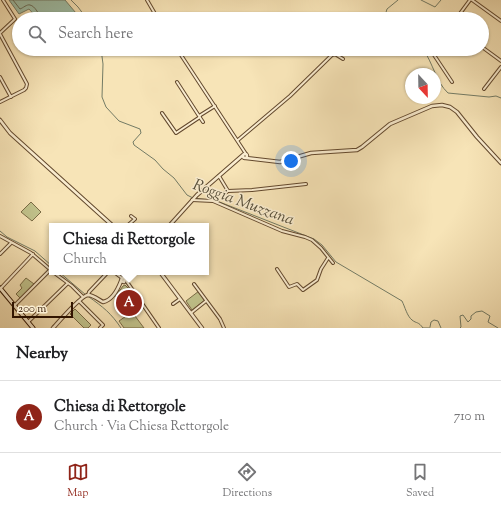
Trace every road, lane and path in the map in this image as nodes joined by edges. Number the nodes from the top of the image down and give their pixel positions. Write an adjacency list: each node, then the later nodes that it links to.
1 (3, 0): 8 (street)
2 (147, 0): 4 (street)
3 (471, 0): 5 (street); 6 (street)
4 (154, 12)
5 (462, 12)
6 (488, 12)
7 (489, 13): 9 (street)
8 (12, 14)
9 (501, 21)
10 (12, 22): 11 (street)
11 (0, 34): 24 (street)
12 (489, 52): 18 (street)
13 (182, 56): 26 (street)
14 (331, 56): 31 (street)
15 (338, 56): 17 (street)
16 (435, 56): 22 (street)
17 (343, 59)
18 (501, 61)
19 (501, 67): 23 (street)
20 (0, 77): 24 (street)
21 (177, 82): 28 (street)
22 (452, 82)
23 (484, 89)
24 (11, 97): 25 (street)
25 (0, 102)
26 (215, 106): 28 (street); 31 (street)
27 (162, 113): 28 (street)
28 (200, 117): 30 (street)
29 (0, 120): 40 (street)
30 (203, 122)
31 (238, 140): 32 (street)
32 (245, 156): 33 (street); 34 (street)
33 (501, 163)
34 (219, 176): 36 (street); 38 (street)
35 (306, 184): 36 (street)
36 (228, 191): 37 (street)
37 (225, 193)
38 (193, 199): 42 (street); 47 (street)
39 (131, 216): 41 (street)
40 (110, 223)
41 (130, 223)
42 (172, 223)
43 (0, 236): 44 (street)
44 (11, 243): 45 (street); 46 (street)
45 (0, 254)
46 (33, 254): 49 (street); 60 (street)
47 (328, 258): 48 (street); 50 (street)
48 (333, 263)
49 (49, 268)
50 (277, 270)
51 (49, 274): 66 (street)
52 (57, 275): 58 (street)
53 (105, 275): 61 (street)
54 (117, 275): 57 (street)
55 (127, 275): 57 (street)
56 (162, 275): 62 (street)
57 (123, 280): 61 (street); 72 (street)
58 (68, 283): 61 (street); 68 (street)
59 (194, 284): 63 (street)
60 (0, 288): 66 (main road)
61 (86, 296): 64 (street)
62 (180, 299): 65 (street); 67 (street)
63 (206, 300): 67 (street); 74 (street)
64 (79, 301): 70 (street); 71 (street)
65 (173, 304)
66 (15, 305): 68 (main road)
67 (190, 313): 73 (street)
68 (28, 322): 69 (main road)
69 (33, 328)
70 (53, 328)
71 (100, 328)
72 (159, 328)
73 (202, 328)
74 (224, 328)

